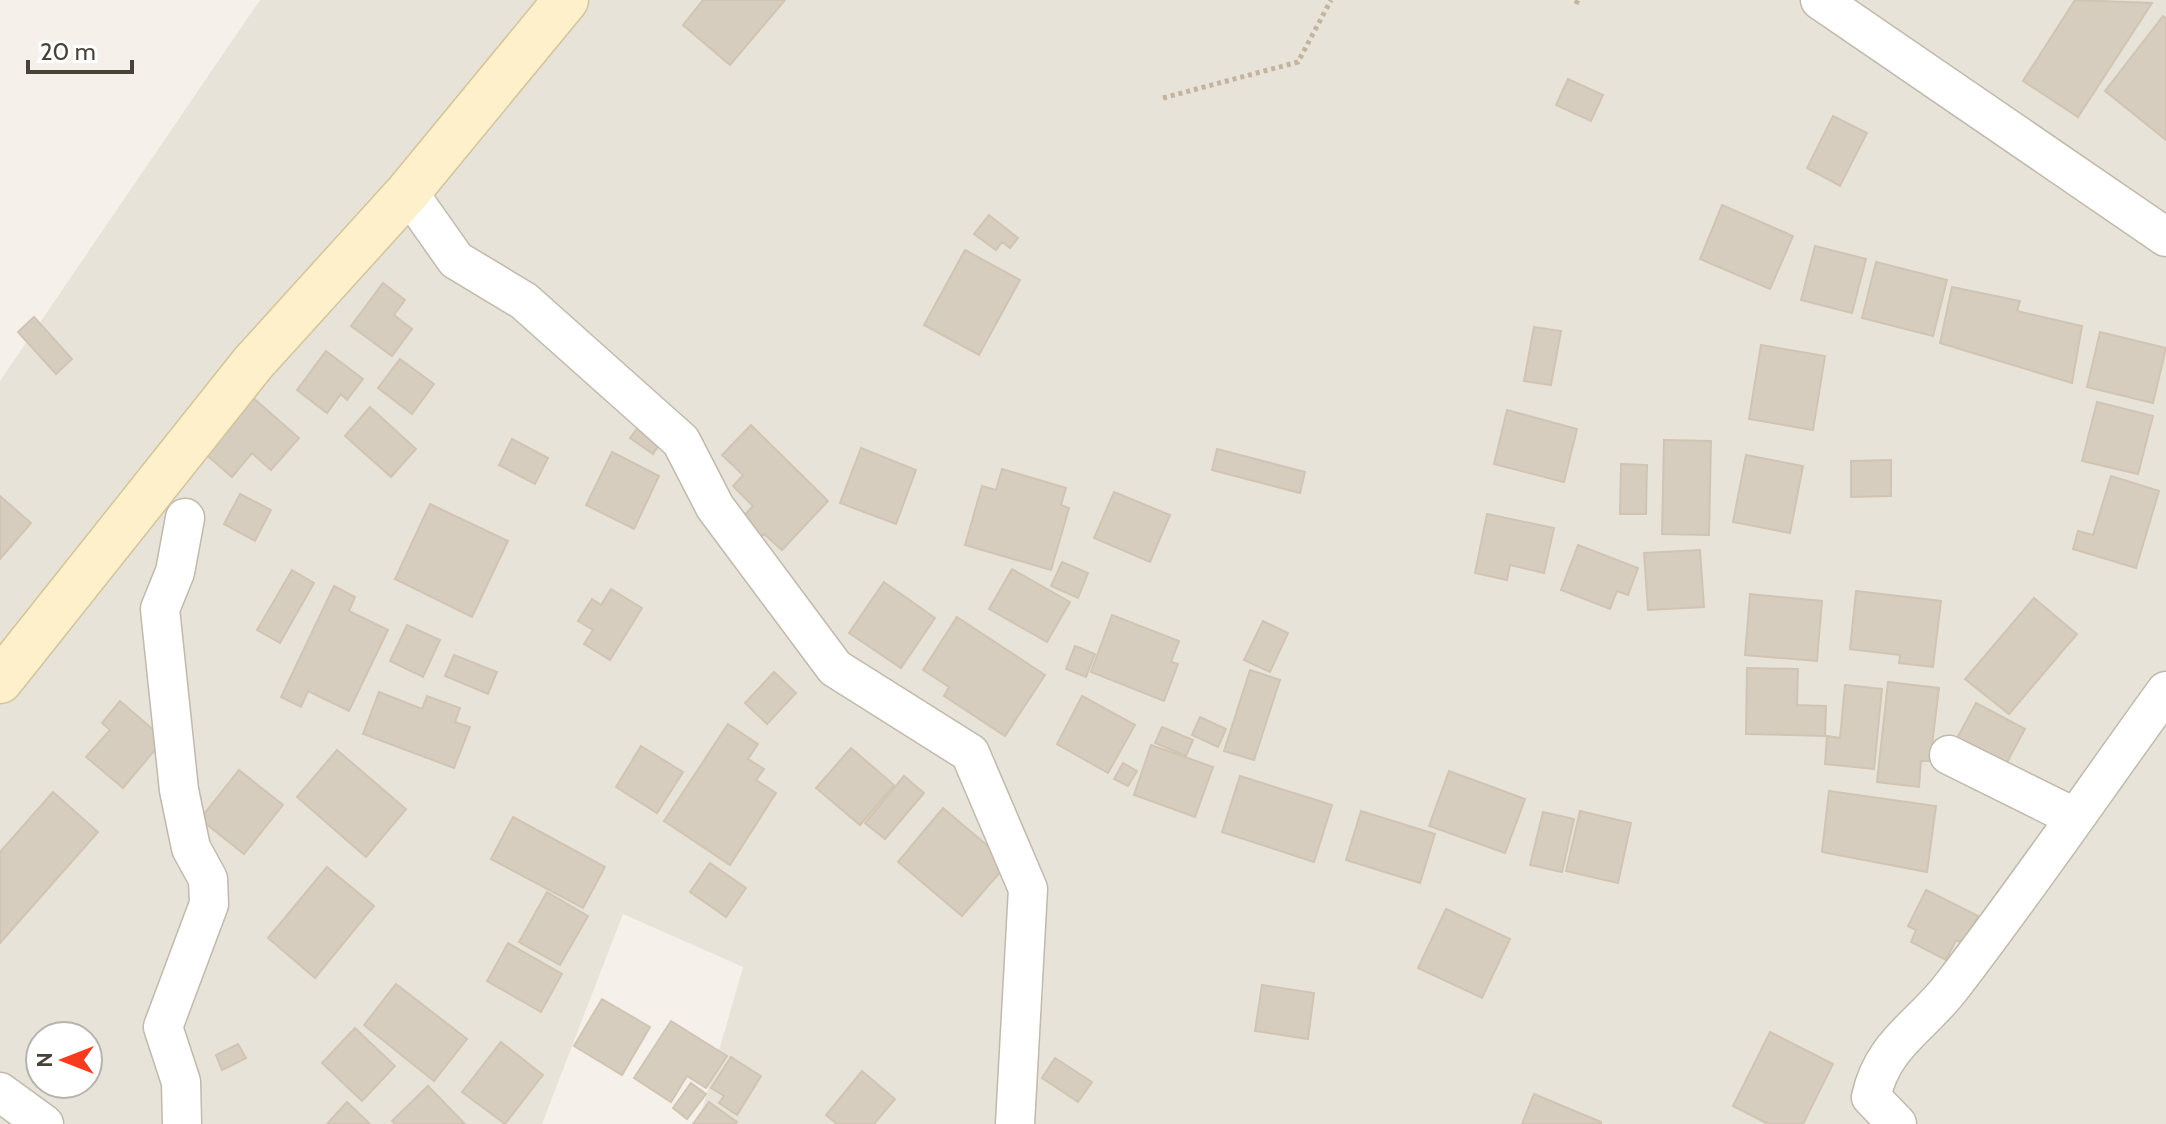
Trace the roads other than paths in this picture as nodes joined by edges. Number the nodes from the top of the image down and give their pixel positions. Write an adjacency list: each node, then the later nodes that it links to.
1 (566, 0): 3 (main road)
2 (1820, 0): 4 (street)
3 (408, 192): 6 (main road); 13 (street)
4 (2166, 237)
5 (185, 518): 12 (street)
6 (0, 681)
7 (2166, 691): 9 (street)
8 (1949, 755): 9 (street)
9 (2074, 817): 14 (street)
10 (0, 1092): 11 (street)
11 (44, 1124)
12 (182, 1124)
13 (1015, 1124)
14 (1897, 1124)

